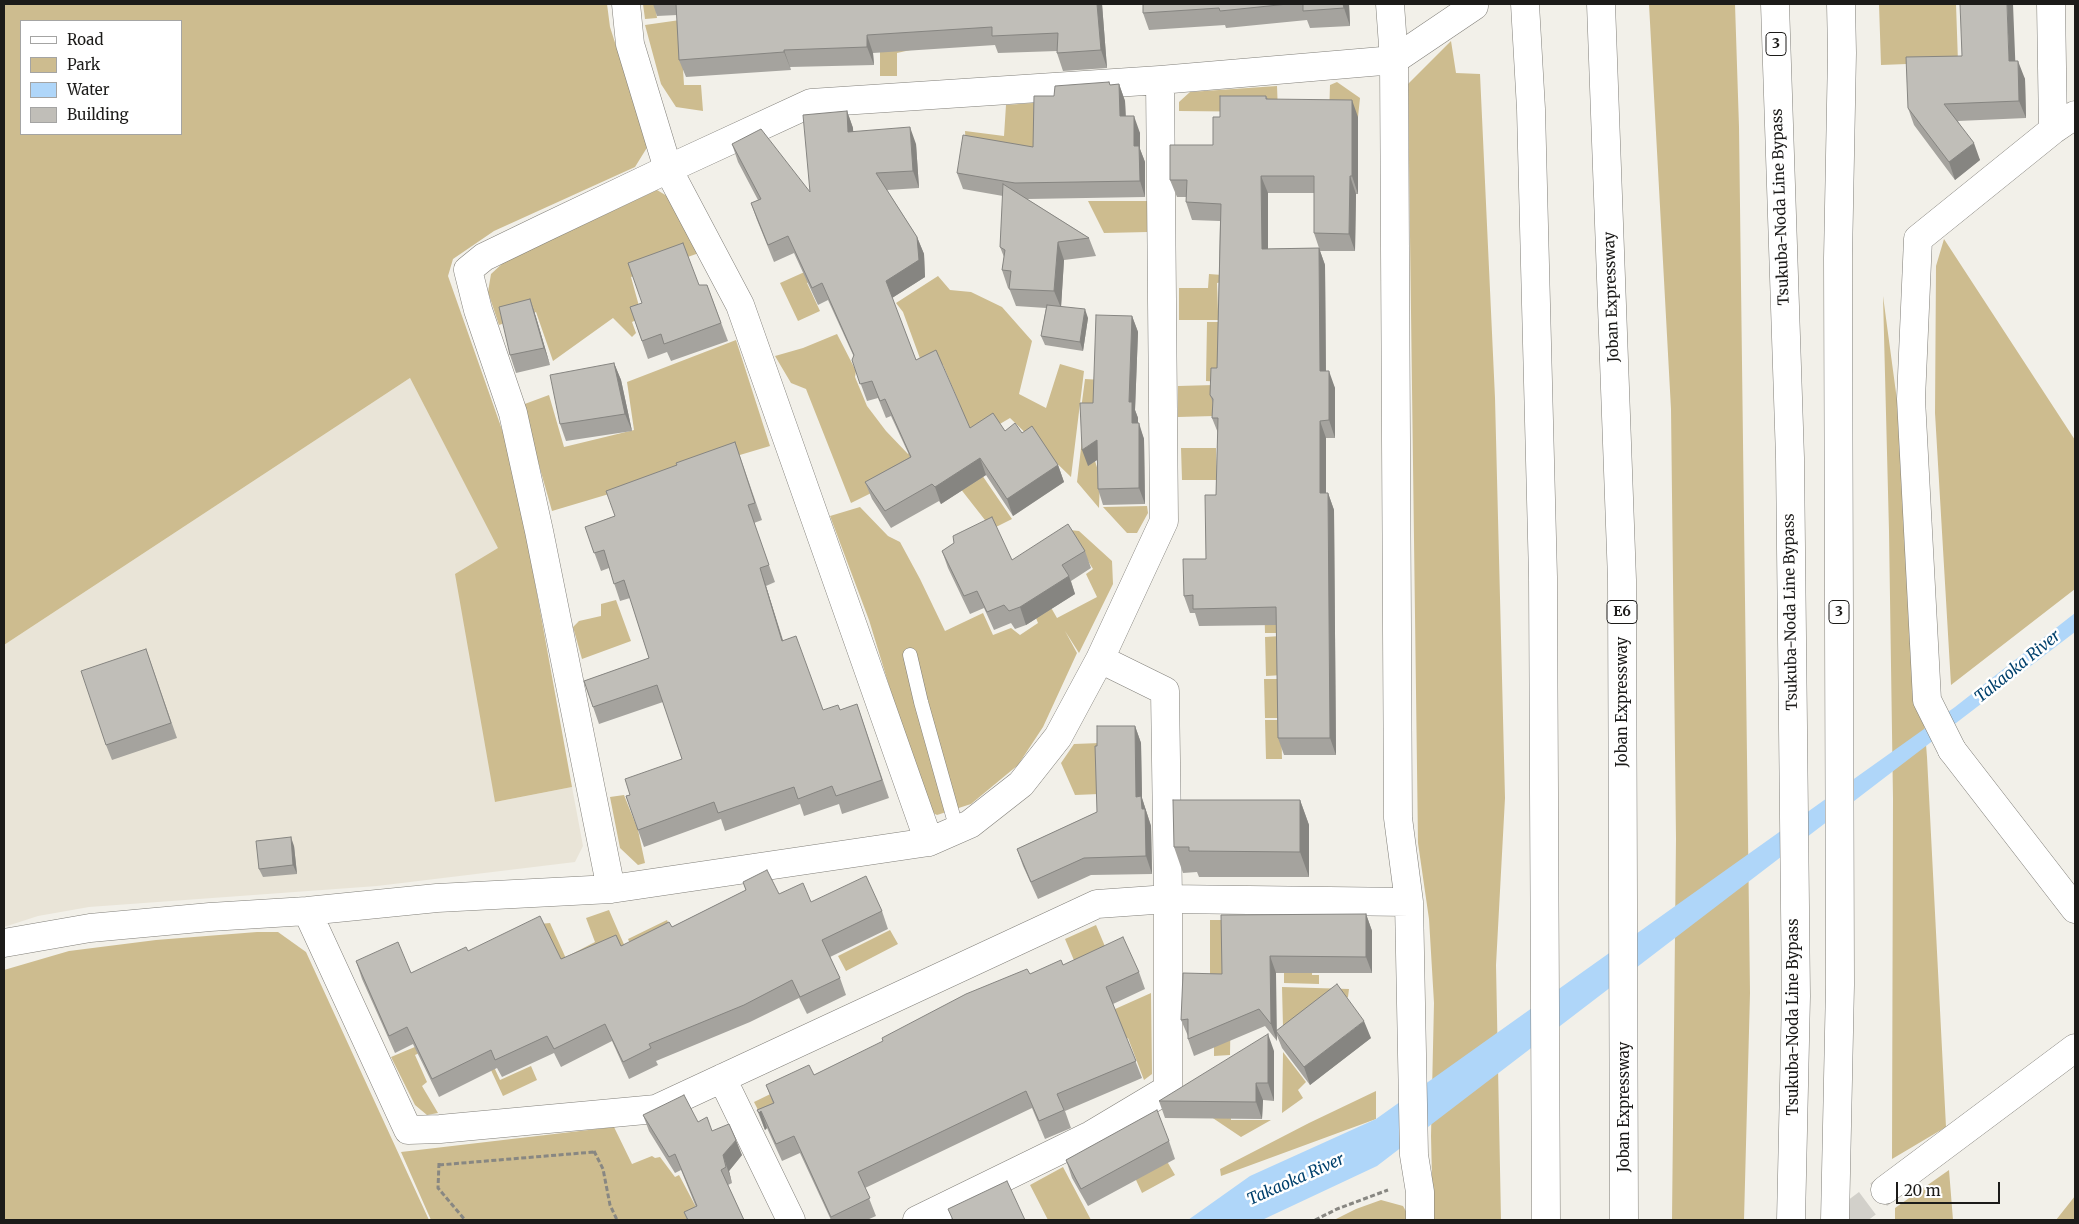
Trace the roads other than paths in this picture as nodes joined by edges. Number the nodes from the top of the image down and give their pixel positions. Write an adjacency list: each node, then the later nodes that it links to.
1 (626, 4): 13 (main road)
2 (1390, 4): 9 (main road)
3 (1525, 4): 30 (main road)
4 (1601, 4): 31 (main road, Joban Expressway / E6)
5 (1775, 4): 32 (main road, Tsukuba-Noda Line Bypass / 3)
6 (1841, 4): 33 (main road, 3)
7 (2051, 4): 12 (main road)
8 (1474, 6): 9 (main road)
9 (1394, 60): 10 (main road); 20 (main road)
10 (1160, 80): 13 (main road); 15 (main road)
11 (2075, 115): 12 (main road)
12 (2053, 130): 21 (main road)
13 (668, 168): 17 (main road); 18 (main road)
14 (910, 655): 16 (lane)
15 (1100, 659): 16 (main road); 19 (main road)
16 (957, 830): 17 (main road)
17 (929, 842): 18 (main road)
18 (611, 889): 22 (main road)
19 (1168, 899): 20 (main road); 25 (main road); 28 (main road)
20 (1409, 902): 29 (main road)
21 (2075, 909)
22 (307, 911): 23 (main road); 25 (main road)
23 (4, 943)
24 (2075, 1048): 26 (main road)
25 (722, 1078): 27 (main road)
26 (1886, 1190)
27 (791, 1220)
28 (917, 1220)
29 (1420, 1220)
30 (1546, 1220)
31 (1624, 1220)
32 (1791, 1220)
33 (1835, 1220)

